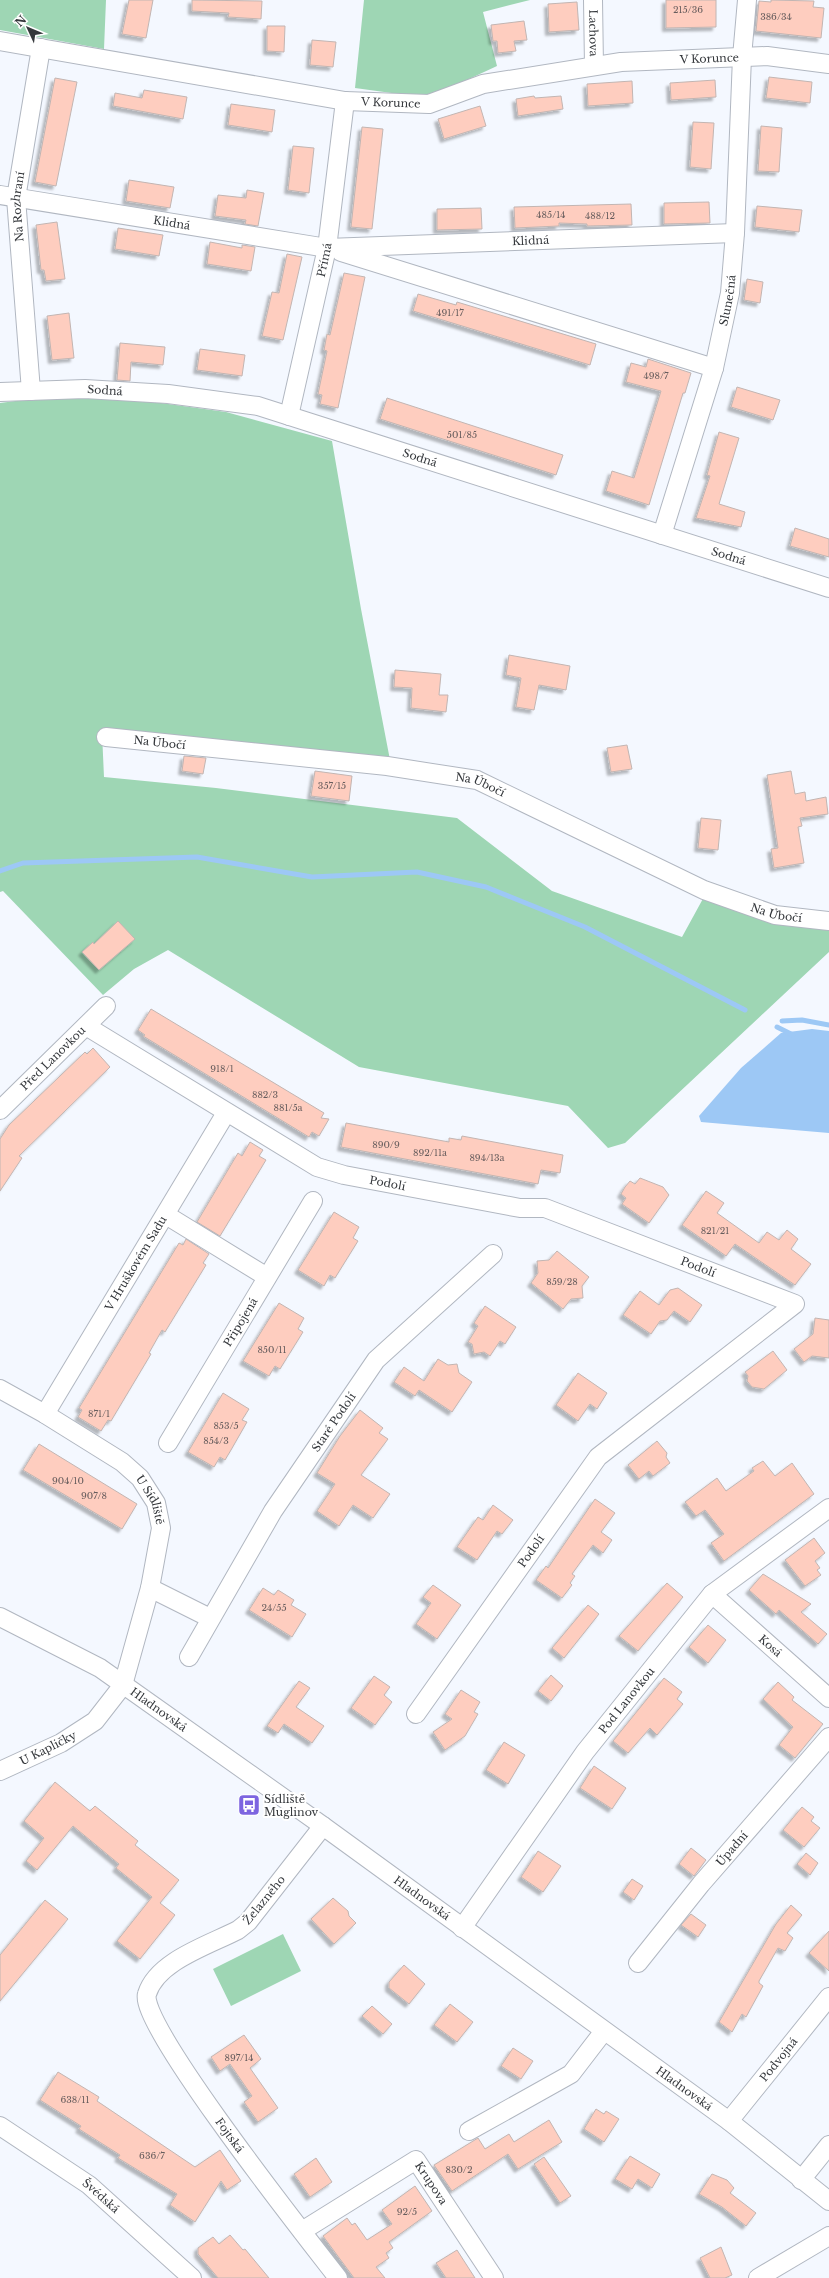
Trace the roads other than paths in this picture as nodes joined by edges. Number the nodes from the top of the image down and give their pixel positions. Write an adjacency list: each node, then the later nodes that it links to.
1 (593, 0): 7 (street, Lachova)
2 (747, 0): 5 (street, Slunečná)
3 (0, 41): 4 (street, V Korunce)
4 (40, 48): 8 (street, V Korunce); 9 (street, Na Rozhraní)
5 (742, 57): 6 (street, V Korunce); 7 (street, V Korunce); 10 (street, Slunečná)
6 (829, 64)
7 (594, 66): 8 (street, V Korunce)
8 (345, 101): 11 (street, Přímá)
9 (6, 199): 11 (street, Klidná); 13 (street, Na Rozhraní)
10 (735, 233): 11 (street, Klidná); 12 (street, Slunečná)
11 (327, 248): 12 (street, Klidná); 15 (street, Přímá)
12 (714, 368): 16 (street, Slunečná)
13 (31, 391): 14 (street, Sodná); 15 (street, Sodná)
14 (0, 392)
15 (289, 416): 16 (street, Sodná)
16 (662, 535): 17 (street, Sodná)
17 (829, 588)
18 (106, 736): 19 (street, Na Úbočí)
19 (829, 921)
20 (106, 1006): 21 (street, Před Lanovkou)
21 (86, 1026): 22 (street, Před Lanovkou); 23 (street, Podolí)
22 (0, 1110)
23 (226, 1113): 25 (street, V Hruškovém Sadu); 39 (street, Podolí)
24 (313, 1201): 27 (street, Připojená)
25 (166, 1215): 27 (street); 29 (street, V Hruškovém Sadu)
26 (493, 1254): 35 (street, Staré Podolí)
27 (267, 1277): 30 (street, Připojená)
28 (0, 1390): 29 (street, U Sídliště)
29 (45, 1414): 32 (street, U Sídliště)
30 (168, 1443)
31 (829, 1508): 33 (street, Pod Lanovkou)
32 (150, 1588): 35 (street); 37 (street, U Sídliště)
33 (712, 1594): 38 (street, Kosá); 43 (street, Pod Lanovkou)
34 (0, 1617): 37 (street, Hladnovská)
35 (210, 1618): 36 (street, Staré Podolí)
36 (189, 1657)
37 (123, 1684): 41 (street, U Kapličky); 42 (street, Hladnovská)
38 (829, 1698)
39 (416, 1714)
40 (829, 1737): 44 (street, Úpadní)
41 (0, 1771)
42 (323, 1826): 43 (street, Hladnovská); 45 (street, Želazného)
43 (462, 1928): 47 (street, Hladnovská)
44 (638, 1963)
45 (151, 1982): 54 (street, Fojtská)
46 (829, 1997): 48 (street, Podvojná)
47 (604, 2031): 48 (street, Hladnovská); 50 (street)
48 (728, 2121): 52 (street, Hladnovská)
49 (0, 2126): 56 (street, Švédská)
50 (469, 2131)
51 (829, 2145): 52 (street)
52 (801, 2180): 53 (street, Hladnovská)
53 (829, 2201)
54 (302, 2231): 57 (street, Fojtská); 58 (street, Krupova)
55 (829, 2236): 59 (street)
56 (192, 2278)
57 (338, 2278)
58 (494, 2278)
59 (758, 2278)

